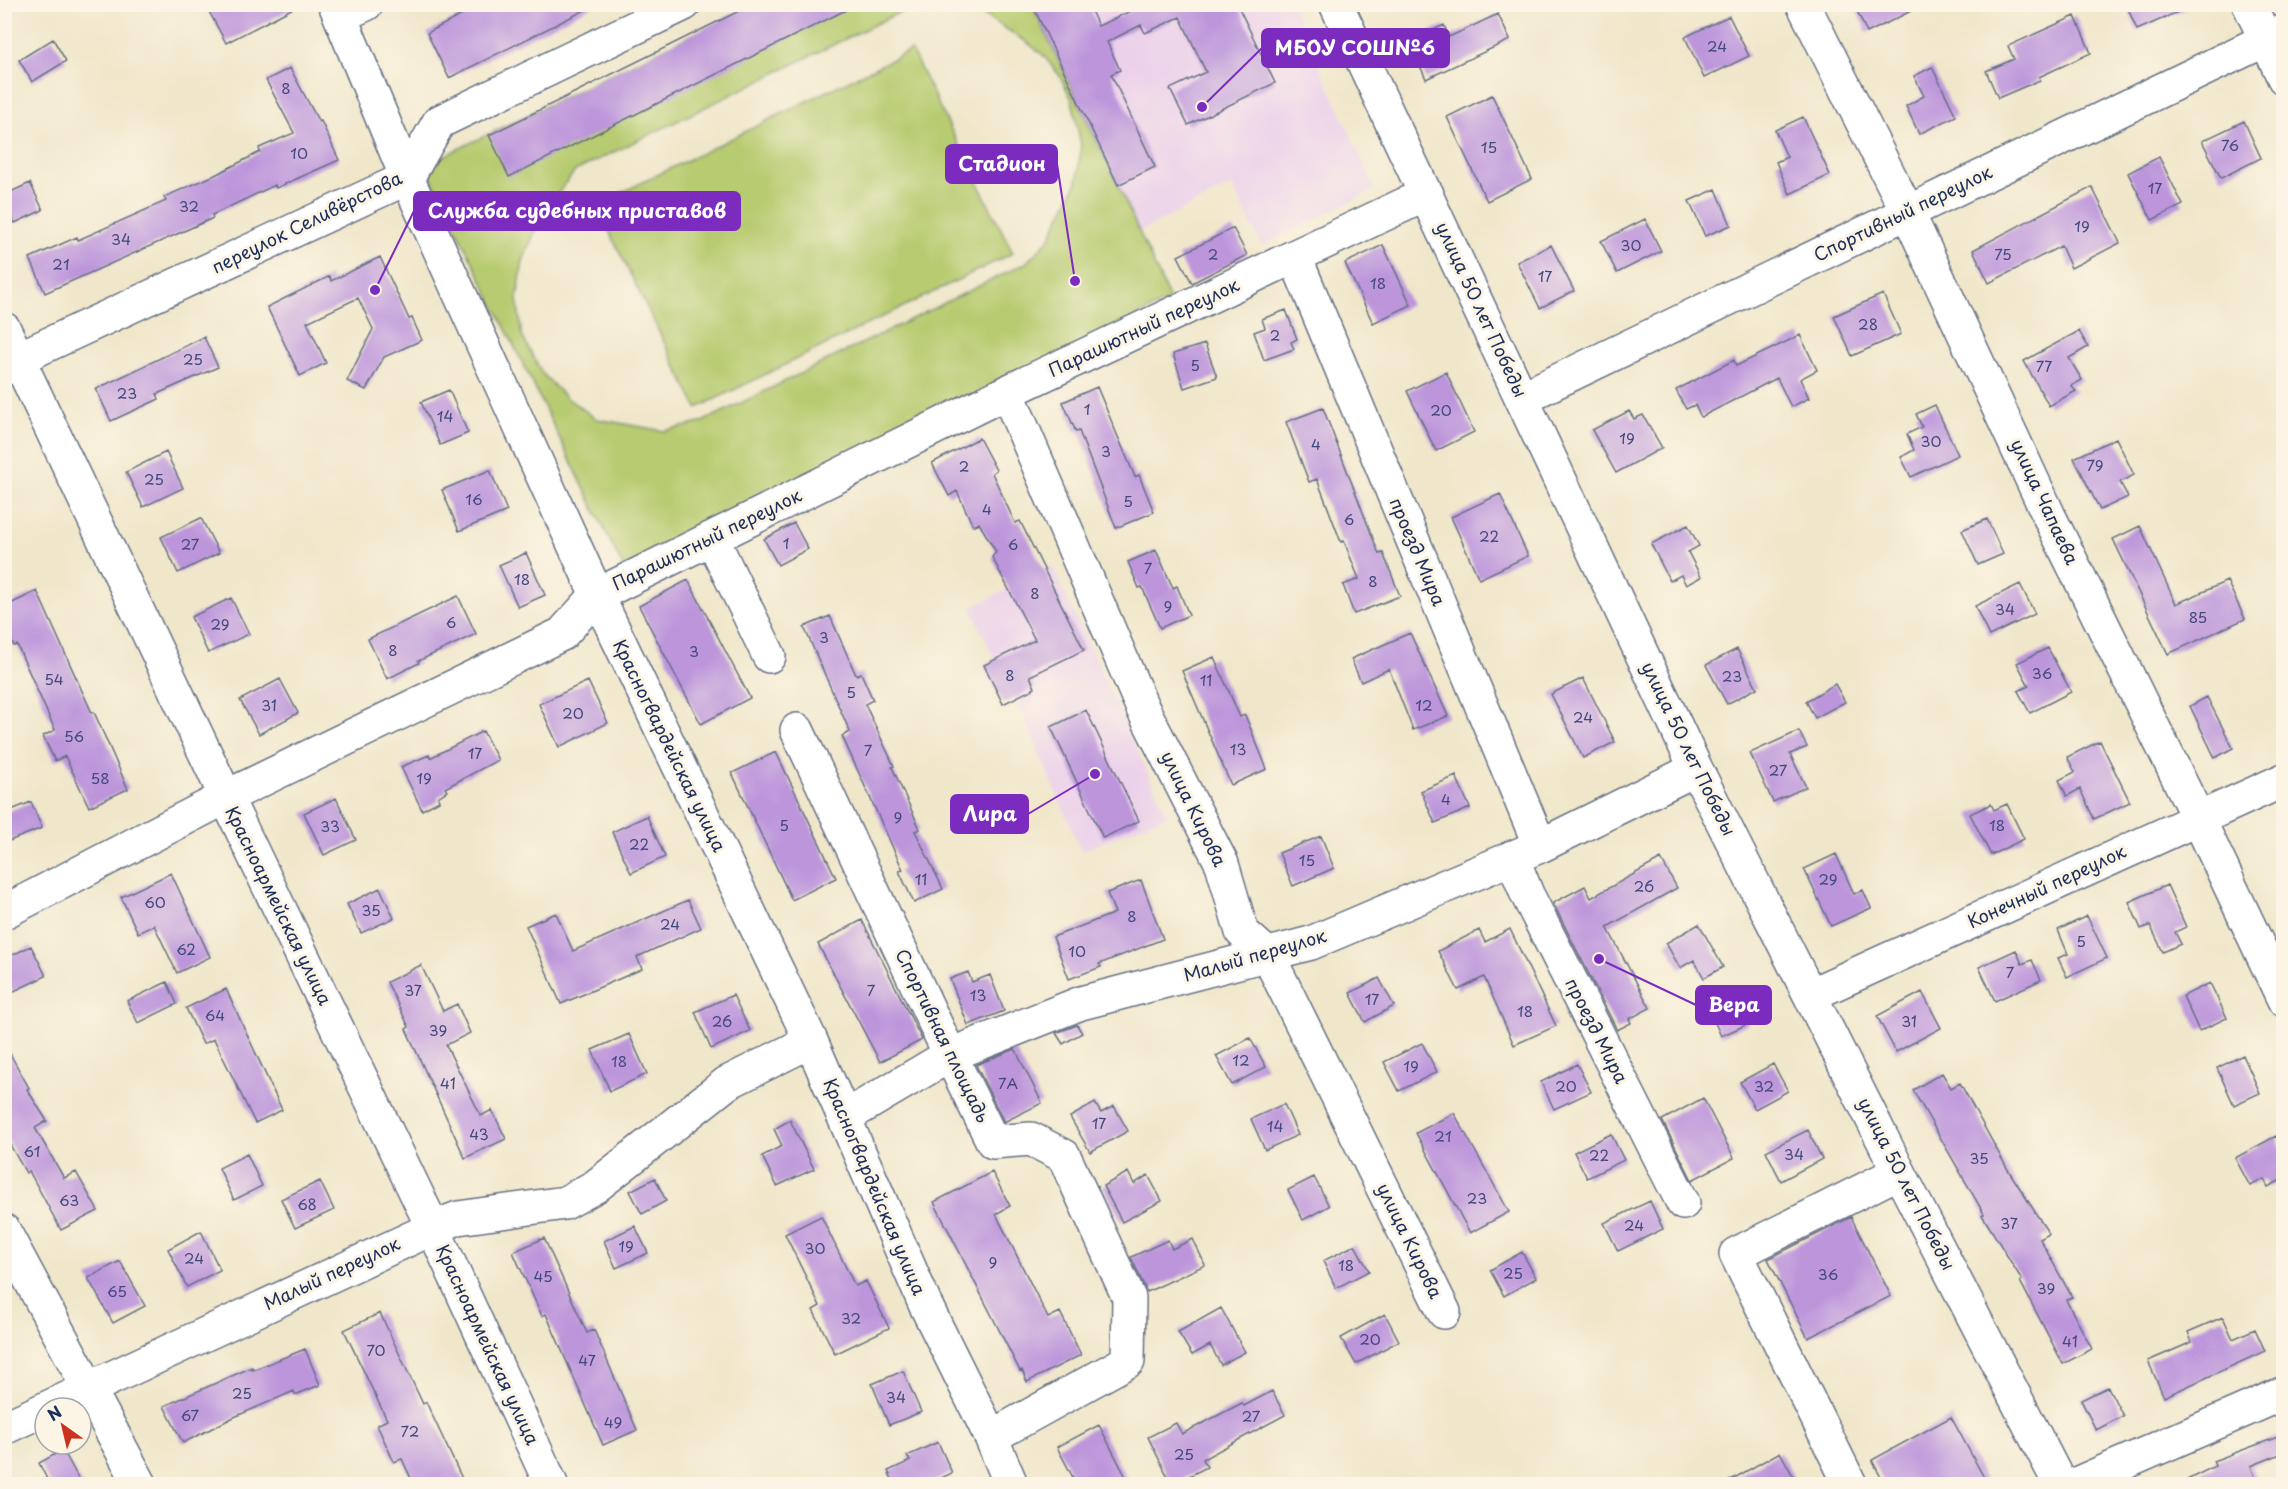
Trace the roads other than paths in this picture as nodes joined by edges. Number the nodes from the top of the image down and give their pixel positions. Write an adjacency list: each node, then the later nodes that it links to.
1 (684, 4): 8 (street, переулок Селивёрстова)
2 (1336, 4): 9 (street, улица 50 лет Победы)
3 (1803, 4): 10 (street, улица Чапаева)
4 (2249, 4): 6 (street)
5 (347, 8): 8 (street, Красногвардейская улица)
6 (2274, 35): 7 (street); 10 (street, Спортивный переулок)
7 (2283, 78)
8 (407, 178): 13 (street, переулок Селивёрстова); 17 (street, Красногвардейская улица)
9 (1427, 194): 11 (street, Парашютный переулок); 15 (street, улица 50 лет Победы)
10 (1908, 211): 15 (street, Спортивный переулок); 23 (street, улица Чапаева)
11 (1295, 257): 14 (street, Парашютный переулок); 24 (street, проезд Мира)
12 (4, 329): 13 (street, Красноармейская улица)
13 (12, 364): 22 (street, Красноармейская улица)
14 (1008, 392): 16 (street, Парашютный переулок); 26 (street, улица Кирова)
15 (1522, 398): 20 (street, улица 50 лет Победы)
16 (712, 538): 17 (street, Парашютный переулок); 18 (street)
17 (597, 595): 22 (street, Парашютный переулок); 29 (street, Красногвардейская улица)
18 (769, 656)
19 (797, 730): 30 (street, Спортивная площадь)
20 (1696, 769): 24 (street, Малый переулок); 27 (street, улица 50 лет Победы)
21 (2283, 780): 23 (street, Конечный переулок)
22 (226, 797): 25 (street, Парашютный переулок); 34 (street, Красноармейская улица)
23 (2198, 818): 27 (street, Конечный переулок); 28 (street, улица Чапаева)
24 (1526, 852): 26 (street, Малый переулок); 33 (street, проезд Мира)
25 (4, 912)
26 (1268, 955): 30 (street, Малый переулок); 36 (street, улица Кирова)
27 (1810, 995): 32 (street, улица 50 лет Победы)
28 (2283, 1000)
29 (811, 1041): 31 (street, Красногвардейская улица); 34 (street, Малый переулок)
30 (950, 1055): 31 (street, Малый переулок); 40 (street, Спортивная площадь)
31 (845, 1118): 40 (street, Красногвардейская улица)
32 (1899, 1172): 44 (street); 45 (street, улица 50 лет Победы)
33 (1683, 1203)
34 (433, 1228): 37 (street, Малый переулок); 43 (street, Красноармейская улица)
35 (4, 1231): 37 (street)
36 (1444, 1312)
37 (89, 1387): 39 (street, Малый переулок); 42 (street)
38 (2283, 1393): 46 (street)
39 (4, 1428)
40 (990, 1437): 41 (street, Красногвардейская улица)
41 (1006, 1483)
42 (140, 1485)
43 (551, 1485)
44 (1850, 1485)
45 (2060, 1485)
46 (2076, 1485)

